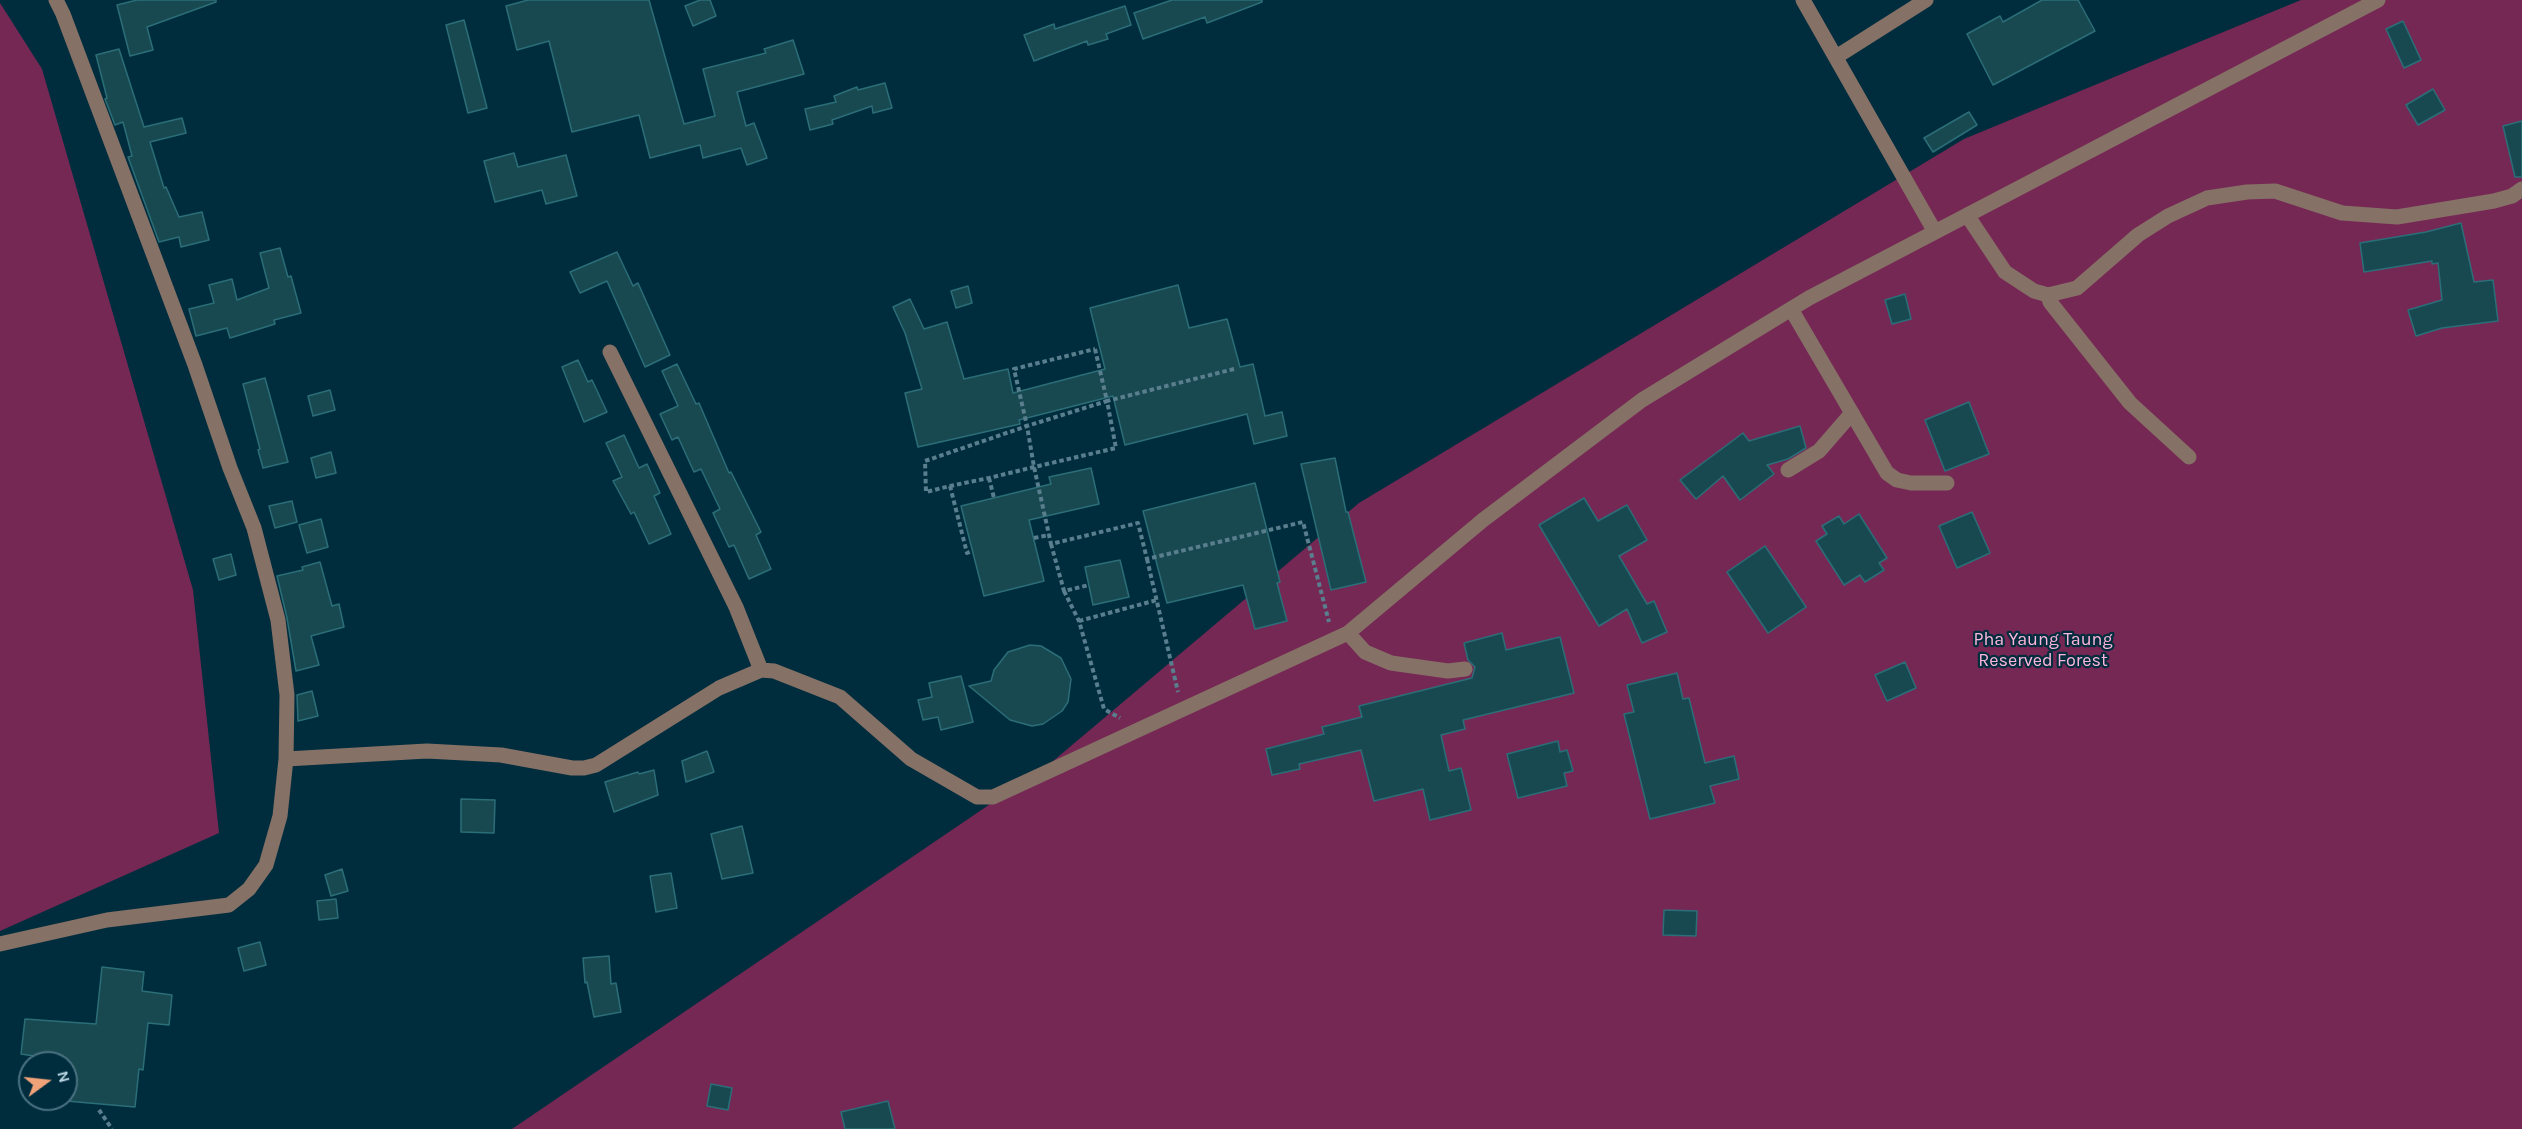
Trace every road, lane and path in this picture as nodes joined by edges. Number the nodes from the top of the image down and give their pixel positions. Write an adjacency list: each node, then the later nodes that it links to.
1 (56, 0): 40 (street)
2 (1803, 0): 5 (street)
3 (1926, 0): 5 (street)
4 (2378, 0): 7 (street)
5 (1836, 57): 8 (street)
6 (2522, 189): 9 (street)
7 (1967, 216): 8 (street); 9 (street)
8 (1935, 232): 10 (street)
9 (2048, 294): 16 (street)
10 (1791, 309): 14 (street); 33 (street)
11 (610, 352): 35 (street)
12 (1234, 369): 13 (path)
13 (1107, 401): 15 (path); 15 (path); 17 (path)
14 (1852, 413): 18 (street); 20 (street)
15 (1027, 426): 17 (path); 21 (path)
16 (2189, 457)
17 (1034, 467): 19 (path); 23 (path)
18 (1788, 470)
19 (988, 478): 21 (path); 22 (path)
20 (1947, 483)
21 (950, 486): 26 (path)
22 (994, 498)
23 (1049, 535): 24 (path); 25 (path)
24 (1034, 538)
25 (1052, 544): 27 (path); 29 (path)
26 (972, 551)
27 (1147, 559): 30 (path); 32 (path)
28 (1089, 585): 29 (path)
29 (1064, 591): 31 (path)
30 (1157, 600): 31 (path); 37 (path)
31 (1079, 621): 39 (path)
32 (1330, 627)
33 (1348, 633): 34 (street); 35 (street)
34 (1465, 669)
35 (761, 670): 40 (street)
36 (1189, 689): 37 (path)
37 (1178, 693): 38 (path)
38 (1169, 698)
39 (1123, 719)
40 (286, 759): 41 (street)
41 (0, 944)
42 (99, 1110): 43 (path)
43 (112, 1129)

